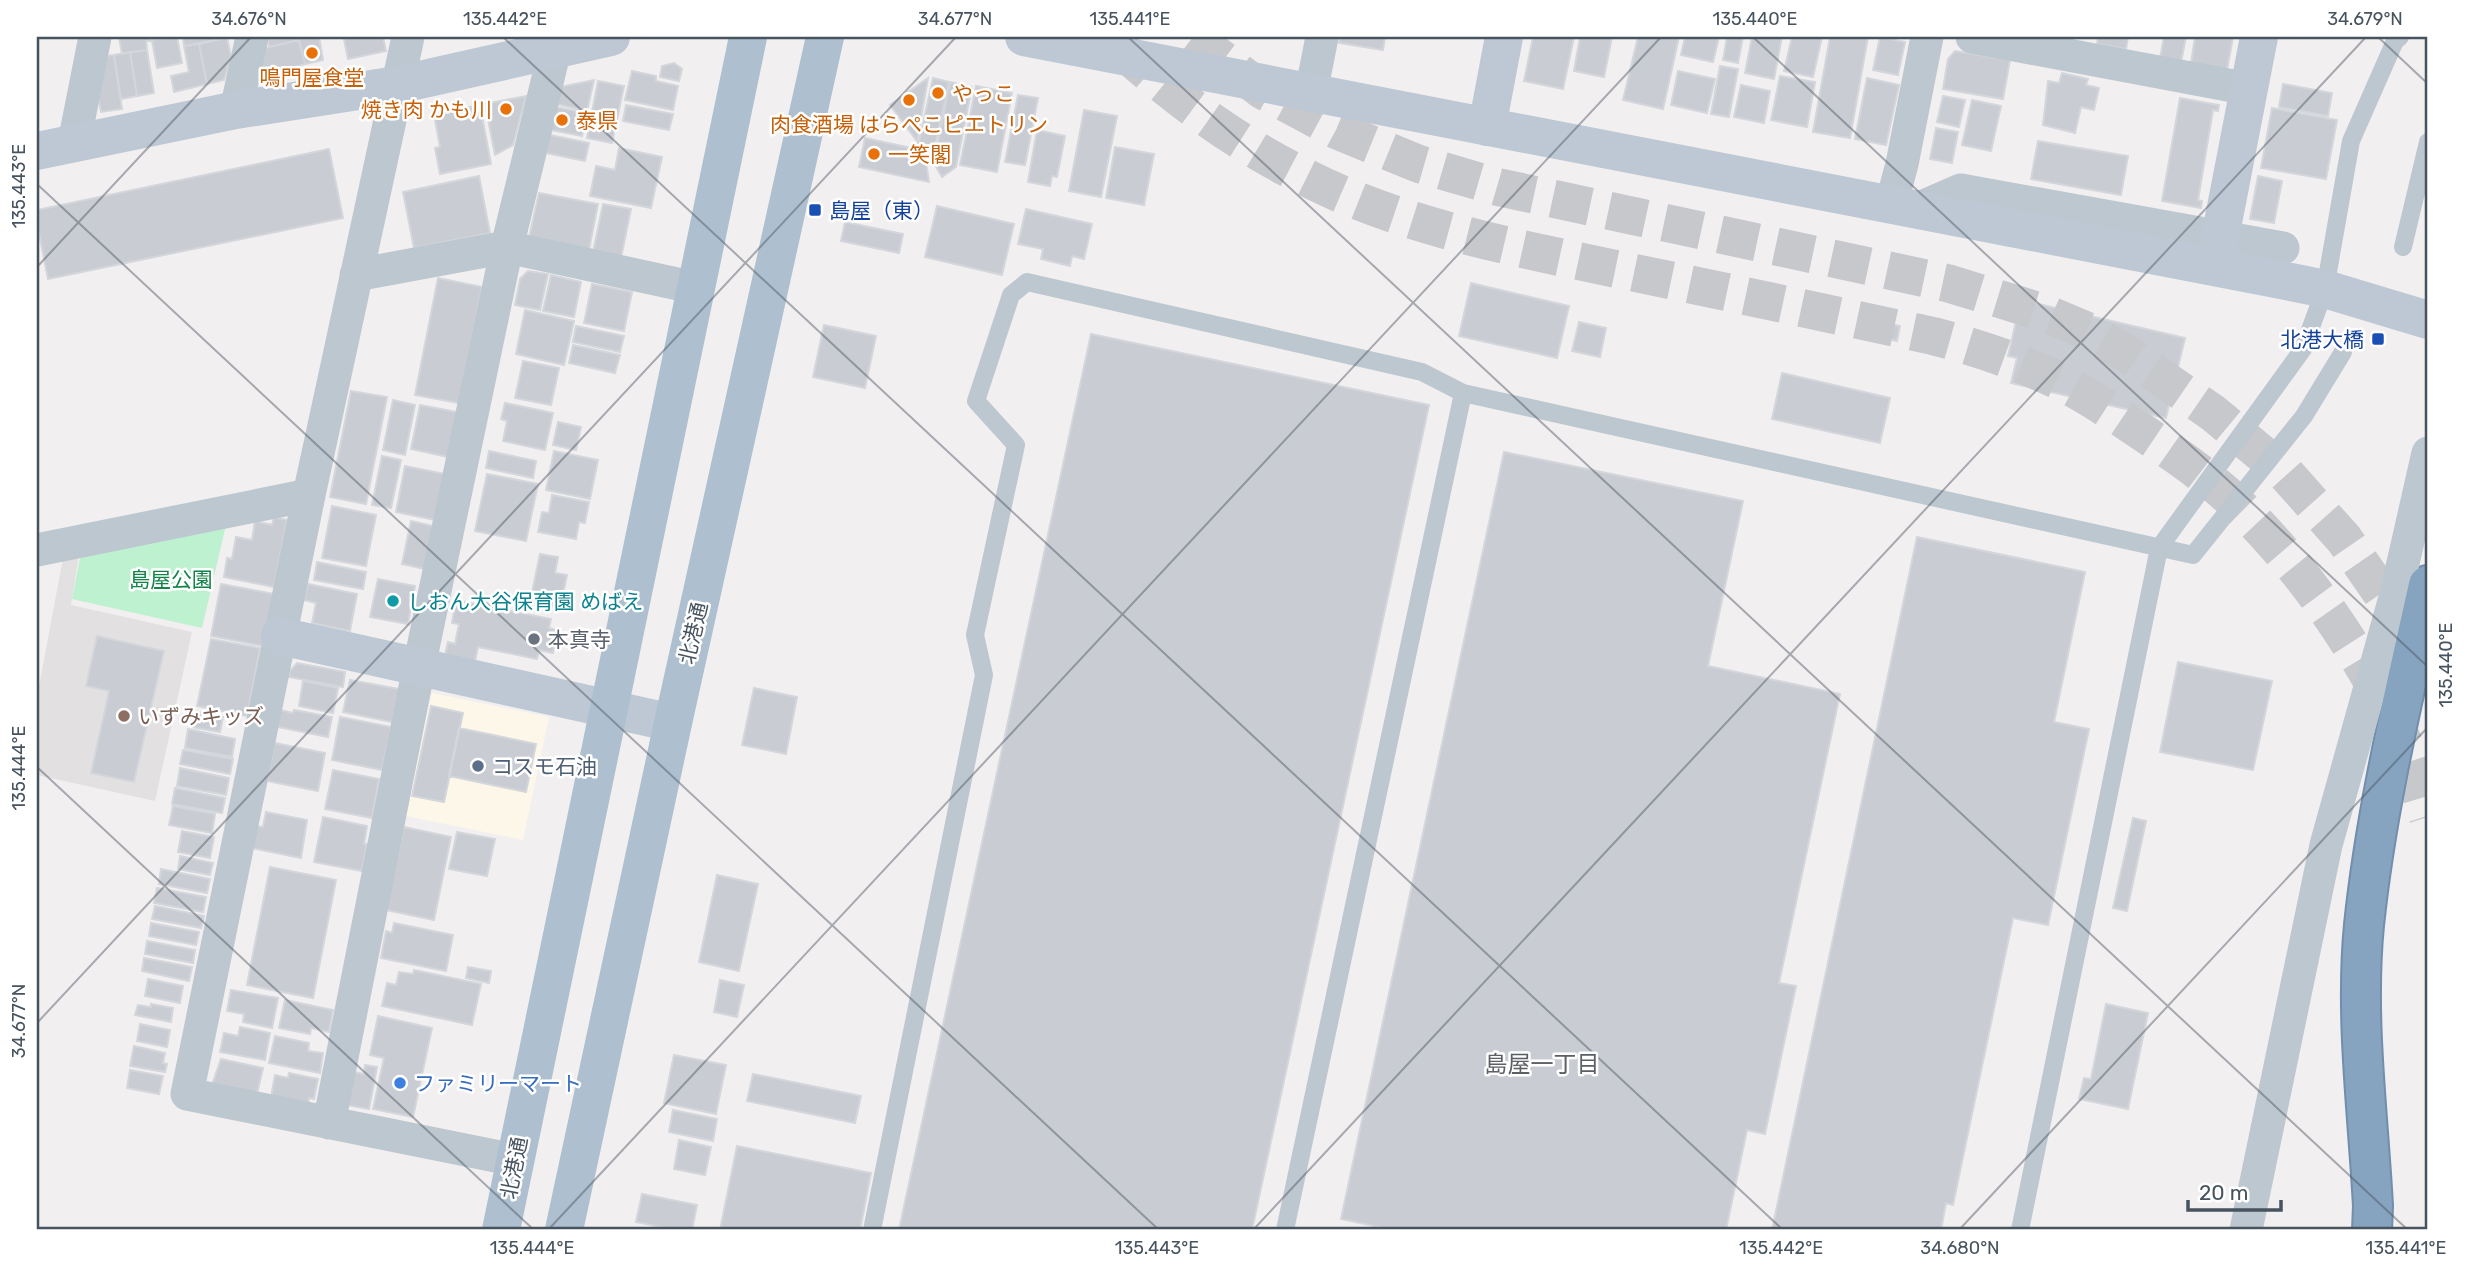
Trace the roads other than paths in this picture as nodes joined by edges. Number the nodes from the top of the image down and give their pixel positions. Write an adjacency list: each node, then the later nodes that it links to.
1 (96, 37): 22 (street)
2 (252, 37): 19 (street)
3 (408, 37): 16 (street)
4 (611, 37): 14 (street)
5 (748, 37): 30 (main road, 北港通)
6 (825, 37): 43 (main road, 北港通)
7 (1024, 37): 15 (street)
8 (1322, 37): 18 (street)
9 (1504, 37): 20 (street)
10 (1927, 37): 24 (street)
11 (1972, 37): 17 (street)
12 (2259, 37): 17 (street)
13 (2400, 37): 31 (lane)
14 (557, 44): 16 (street); 26 (street)
15 (1149, 49): 18 (street)
16 (397, 85): 19 (street); 29 (street)
17 (2249, 89): 25 (street)
18 (1311, 93): 20 (street)
19 (236, 110): 22 (street)
20 (1488, 127): 24 (street)
21 (2428, 142): 27 (lane)
22 (74, 143): 23 (street)
23 (37, 151)
24 (1903, 208): 25 (street); 31 (street)
25 (2220, 238): 28 (street)
26 (507, 247): 29 (street); 30 (street); 41 (street)
27 (2403, 247)
28 (2283, 248)
29 (356, 275): 36 (street)
30 (696, 288): 42 (main road, 北港通)
31 (2325, 289): 32 (street); 37 (lane)
32 (2428, 320)
33 (2343, 352): 37 (lane)
34 (1463, 393): 37 (lane); 48 (lane); 49 (lane)
35 (2428, 453): 51 (street)
36 (309, 495): 38 (street); 40 (street)
37 (2159, 548): 50 (lane)
38 (37, 550)
39 (2428, 585): 52 (highway)
40 (280, 636): 41 (street); 44 (street)
41 (419, 667): 42 (street); 44 (street)
42 (610, 708): 43 (street); 45 (main road, 北港通)
43 (673, 723): 47 (main road, 北港通)
44 (329, 1123): 45 (street)
45 (515, 1160): 46 (main road, 北港通)
46 (501, 1230)
47 (564, 1230)
48 (873, 1230)
49 (1285, 1230)
50 (2020, 1230)
51 (2246, 1230)
52 (2372, 1230)

